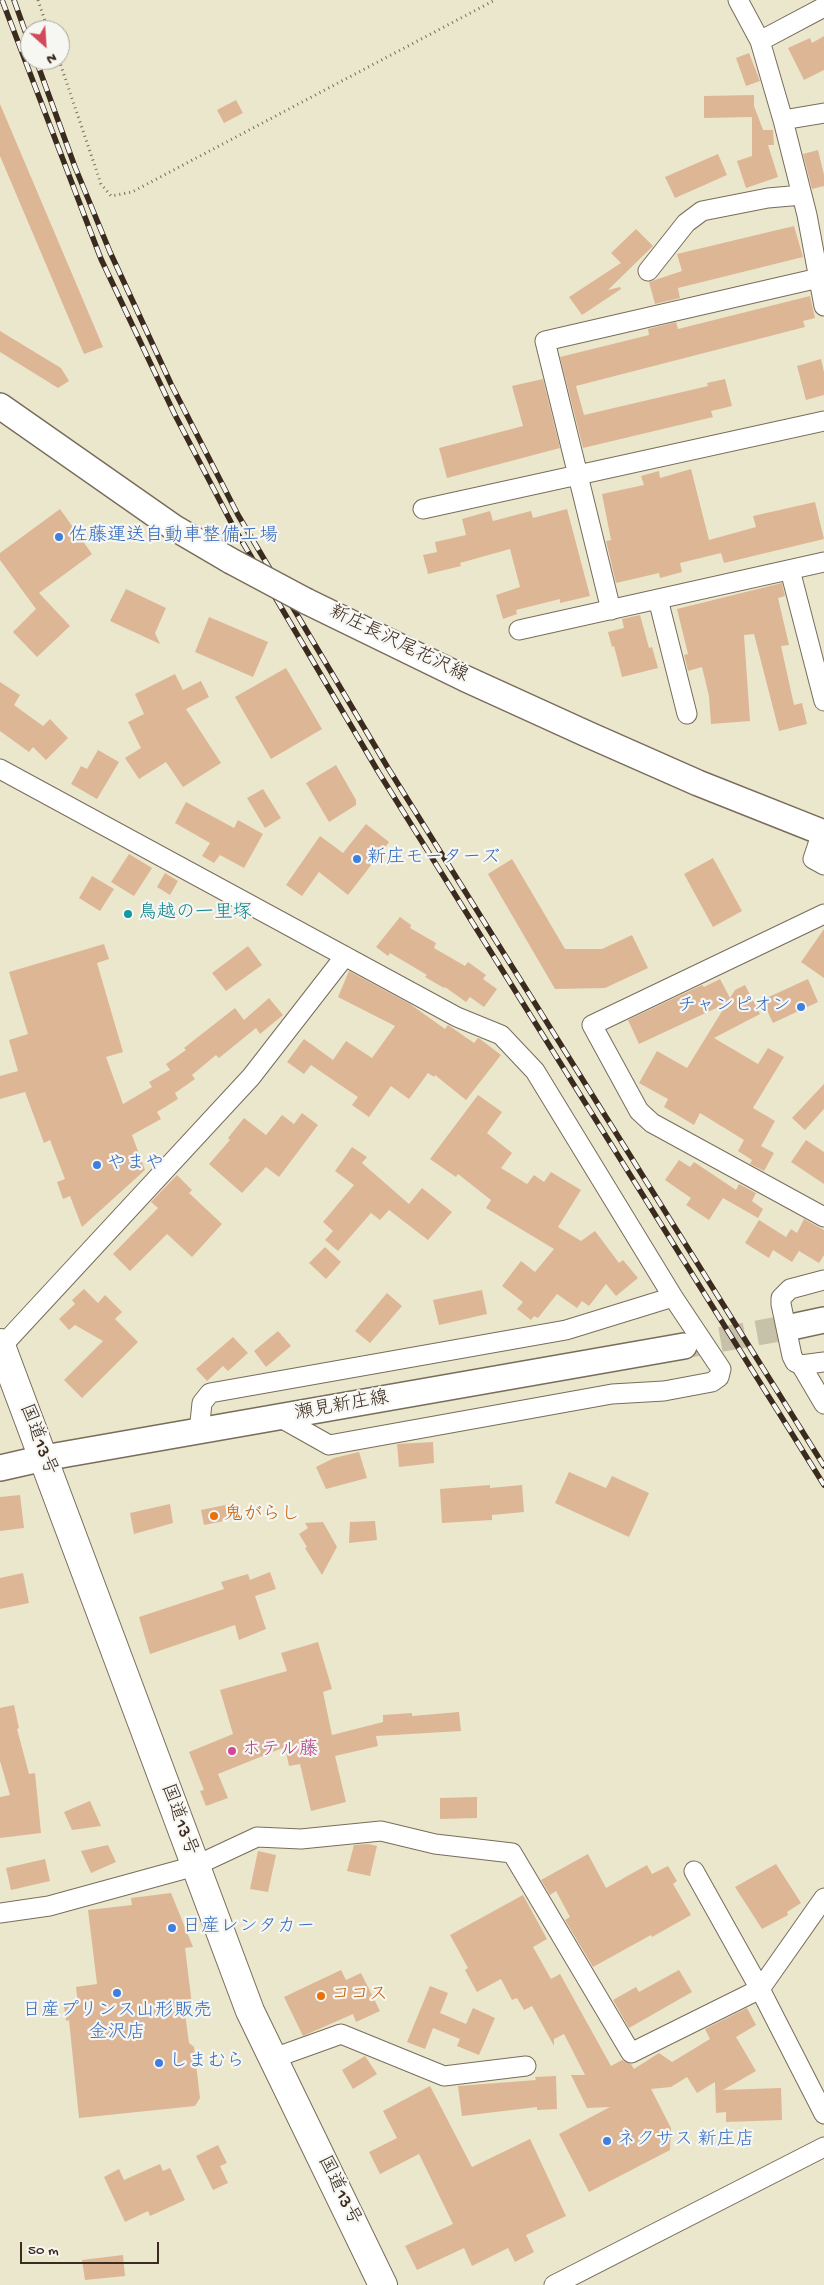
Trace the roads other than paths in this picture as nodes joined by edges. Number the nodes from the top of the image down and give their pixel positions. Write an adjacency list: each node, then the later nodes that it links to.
1 (738, 0): 3 (street)
2 (824, 7): 3 (street)
3 (760, 41): 5 (street)
4 (824, 113): 5 (street)
5 (783, 120): 6 (street)
6 (802, 195): 7 (street); 8 (street)
7 (648, 271)
8 (819, 278): 9 (street); 12 (street)
9 (824, 306)
10 (0, 406): 22 (main road, 新庄長沢尾花沢線, bridge)
11 (824, 421): 12 (street)
12 (577, 475): 13 (street); 17 (street)
13 (424, 509)
14 (824, 562): 15 (street)
15 (790, 570): 16 (street); 19 (street)
16 (658, 599): 17 (street); 20 (street)
17 (611, 610): 18 (street)
18 (519, 630)
19 (824, 701)
20 (687, 714)
21 (0, 769): 25 (street)
22 (823, 832): 23 (street)
23 (824, 866)
24 (824, 914): 26 (street)
25 (345, 956): 28 (street); 31 (street)
26 (824, 1217)
27 (824, 1280): 34 (street)
28 (673, 1297): 36 (street); 37 (street)
29 (824, 1320): 30 (main road)
30 (796, 1326)
31 (1, 1345): 38 (highway, 国道13号)
32 (684, 1346): 36 (main road, 瀬見新庄線)
33 (824, 1362): 34 (street)
34 (801, 1365): 35 (street)
35 (824, 1404)
36 (281, 1418): 37 (main road, 瀬見新庄線)
37 (199, 1432): 38 (main road, 瀬見新庄線)
38 (44, 1458): 39 (main road, 瀬見新庄線); 40 (highway, 国道13号)
39 (0, 1468)
40 (195, 1866): 43 (street); 44 (street); 45 (highway, 国道13号)
41 (694, 1871): 44 (street)
42 (824, 1898): 44 (street)
43 (0, 1913)
44 (760, 1989): 47 (street)
45 (274, 2058): 46 (street); 49 (highway, 国道13号)
46 (526, 2066)
47 (824, 2114)
48 (824, 2147): 50 (street)
49 (384, 2285)
50 (554, 2285)

